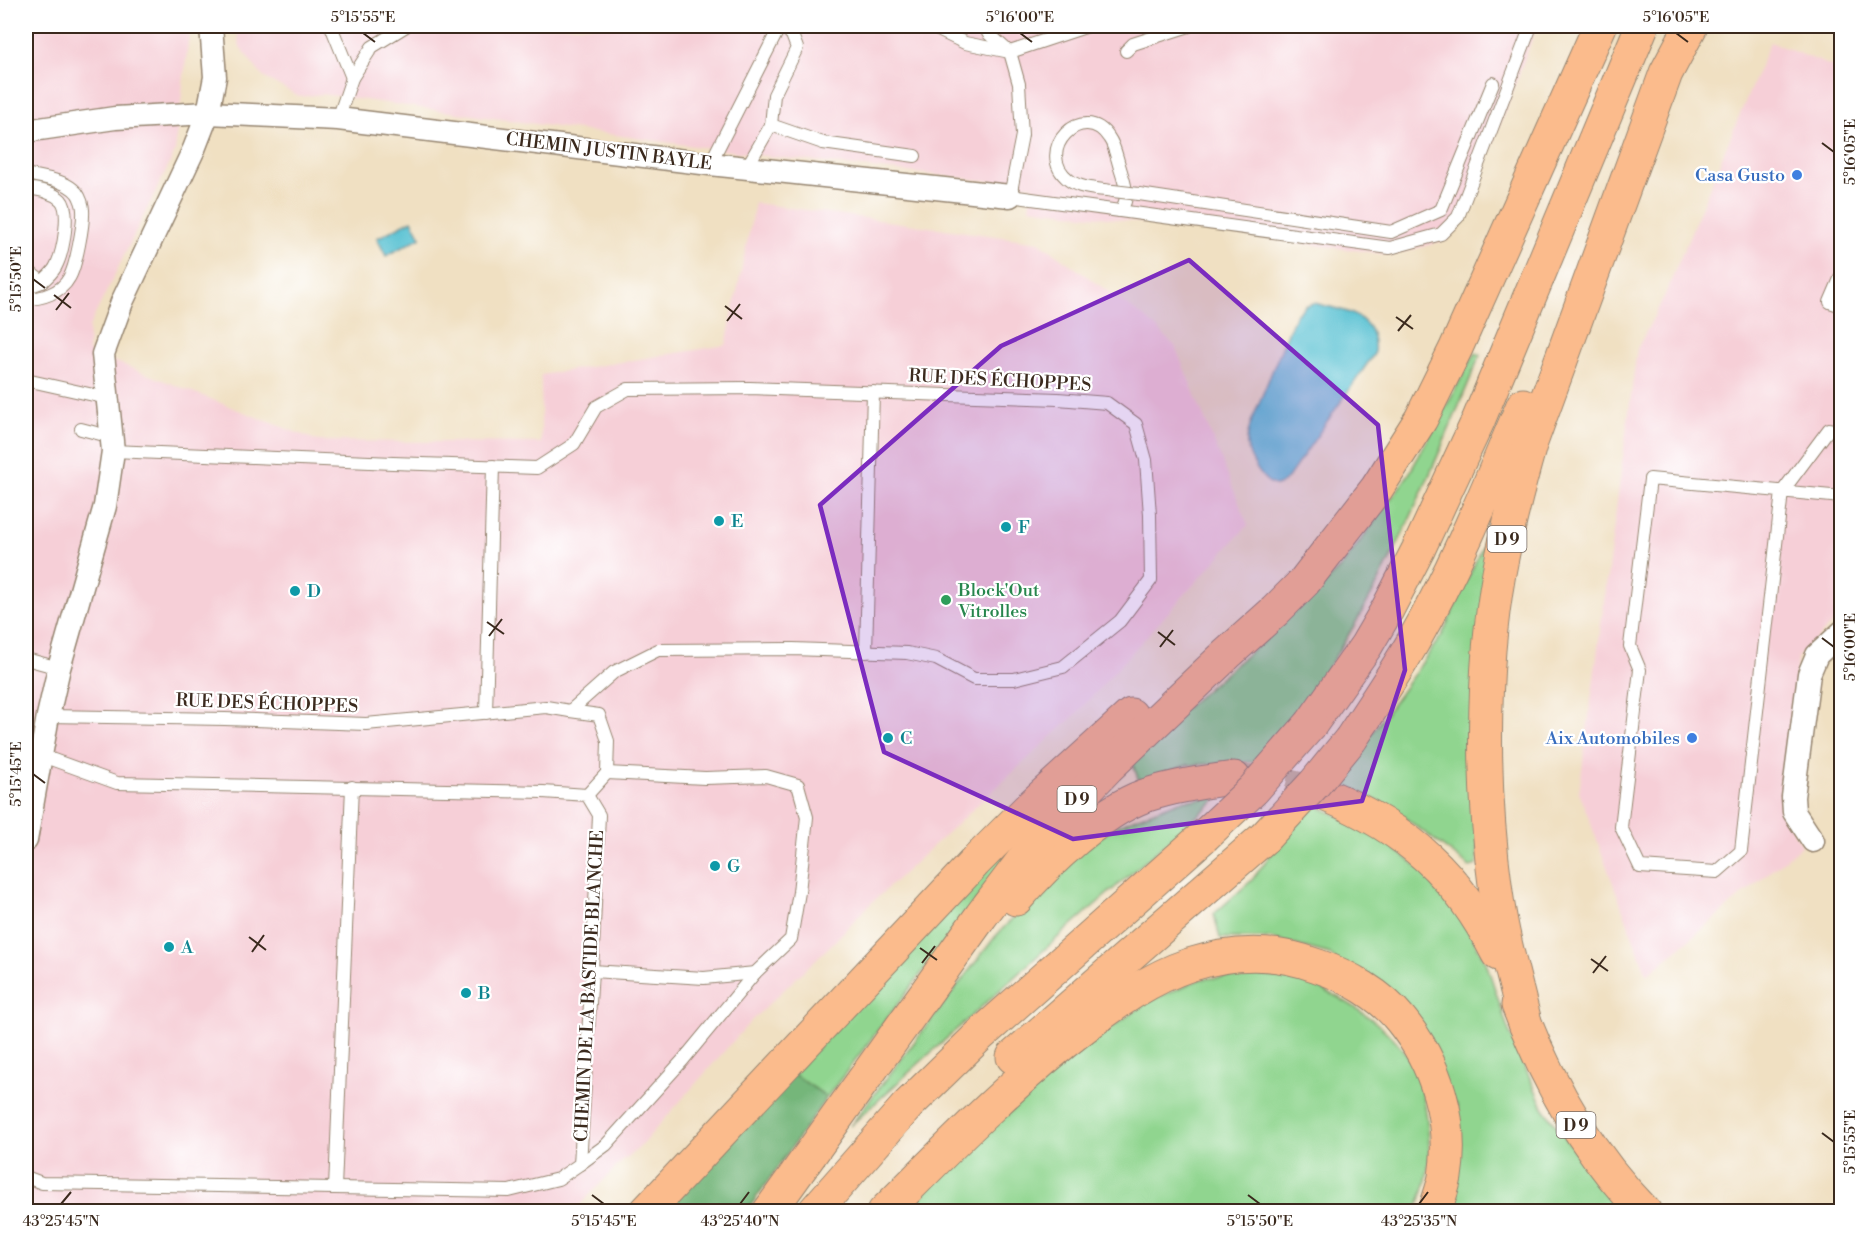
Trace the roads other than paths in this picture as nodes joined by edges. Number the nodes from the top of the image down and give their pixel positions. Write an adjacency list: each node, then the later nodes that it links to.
1 (211, 26): 19 (street)
2 (331, 26): 17 (lane)
3 (406, 26): 17 (lane)
4 (782, 26): 21 (lane); 24 (lane)
5 (930, 26): 15 (lane)
6 (986, 26): 15 (lane)
7 (1088, 26): 15 (lane)
8 (1189, 26): 14 (lane)
9 (1531, 26): 31 (lane)
10 (1583, 26): 34 (highway)
11 (1600, 26): 34 (highway, D 9)
12 (1642, 26): 73 (highway, bridge)
13 (1689, 26): 16 (highway)
14 (1126, 51)
15 (1010, 52): 28 (lane)
16 (1666, 73): 66 (highway, D 9); 74 (highway, D 9, bridge)
17 (352, 78): 20 (lane)
18 (1493, 83): 30 (lane, bridge)
19 (207, 113): 20 (street, CHEMIN JUSTIN BAYLE); 22 (street, CHEMIN JUSTIN BAYLE); 41 (street)
20 (338, 119): 24 (street, CHEMIN JUSTIN BAYLE)
21 (771, 125): 23 (lane); 25 (lane)
22 (26, 131)
23 (915, 156)
24 (710, 164): 25 (street, CHEMIN JUSTIN BAYLE)
25 (747, 167): 28 (street, CHEMIN JUSTIN BAYLE)
26 (26, 174): 37 (lane)
27 (26, 188): 35 (lane)
28 (1010, 196): 30 (lane)
29 (1208, 210): 31 (lane)
30 (1120, 211): 31 (lane)
31 (1189, 220)
32 (26, 269): 35 (lane)
33 (1842, 274): 38 (lane)
34 (1485, 280): 46 (highway, D 9)
35 (42, 282): 36 (lane)
36 (26, 288)
37 (26, 299)
38 (1842, 306)
39 (26, 381): 41 (lane)
40 (873, 392): 45 (lane, RUE DES ÉCHOPPES); 50 (lane); 50 (lane, RUE DES ÉCHOPPES)
41 (107, 398): 44 (street)
42 (81, 429): 44 (lane, RUE DES ÉCHOPPES)
43 (1842, 432): 47 (lane)
44 (112, 444): 45 (lane, RUE DES ÉCHOPPES); 52 (street)
45 (493, 466): 54 (lane)
46 (1377, 488): 67 (highway, D 9); 71 (highway)
47 (1782, 492): 47 (lane); 48 (lane)
48 (1842, 497)
49 (1842, 632): 63 (street)
50 (866, 652): 53 (lane, RUE DES ÉCHOPPES)
51 (26, 659): 52 (lane)
52 (59, 668): 55 (street)
53 (570, 711): 54 (lane, RUE DES ÉCHOPPES); 57 (lane)
54 (486, 713): 55 (lane, RUE DES ÉCHOPPES)
55 (48, 716): 56 (street)
56 (33, 752): 59 (lane); 62 (street)
57 (607, 773): 60 (lane); 65 (lane)
58 (1234, 778): 67 (highway, D 9)
59 (352, 787): 60 (lane); 70 (lane)
60 (586, 795): 64 (lane, CHEMIN DE LA BASTIDE BLANCHE)
61 (1326, 795): 66 (highway, D 9)
62 (26, 840)
63 (1813, 842)
64 (592, 971): 65 (lane); 68 (lane, CHEMIN DE LA BASTIDE BLANCHE)
65 (755, 973): 68 (lane)
66 (1526, 1026): 77 (highway, D 9)
67 (817, 1145): 72 (highway, D 9)
68 (580, 1164): 70 (lane, CHEMIN DE LA BASTIDE BLANCHE)
69 (26, 1177): 70 (lane, CHEMIN DE LA BASTIDE BLANCHE)
70 (335, 1188)
71 (646, 1212)
72 (769, 1212)
73 (814, 1212)
74 (860, 1212)
75 (884, 1212): 76 (highway)
76 (1435, 1212)
77 (1645, 1212)

